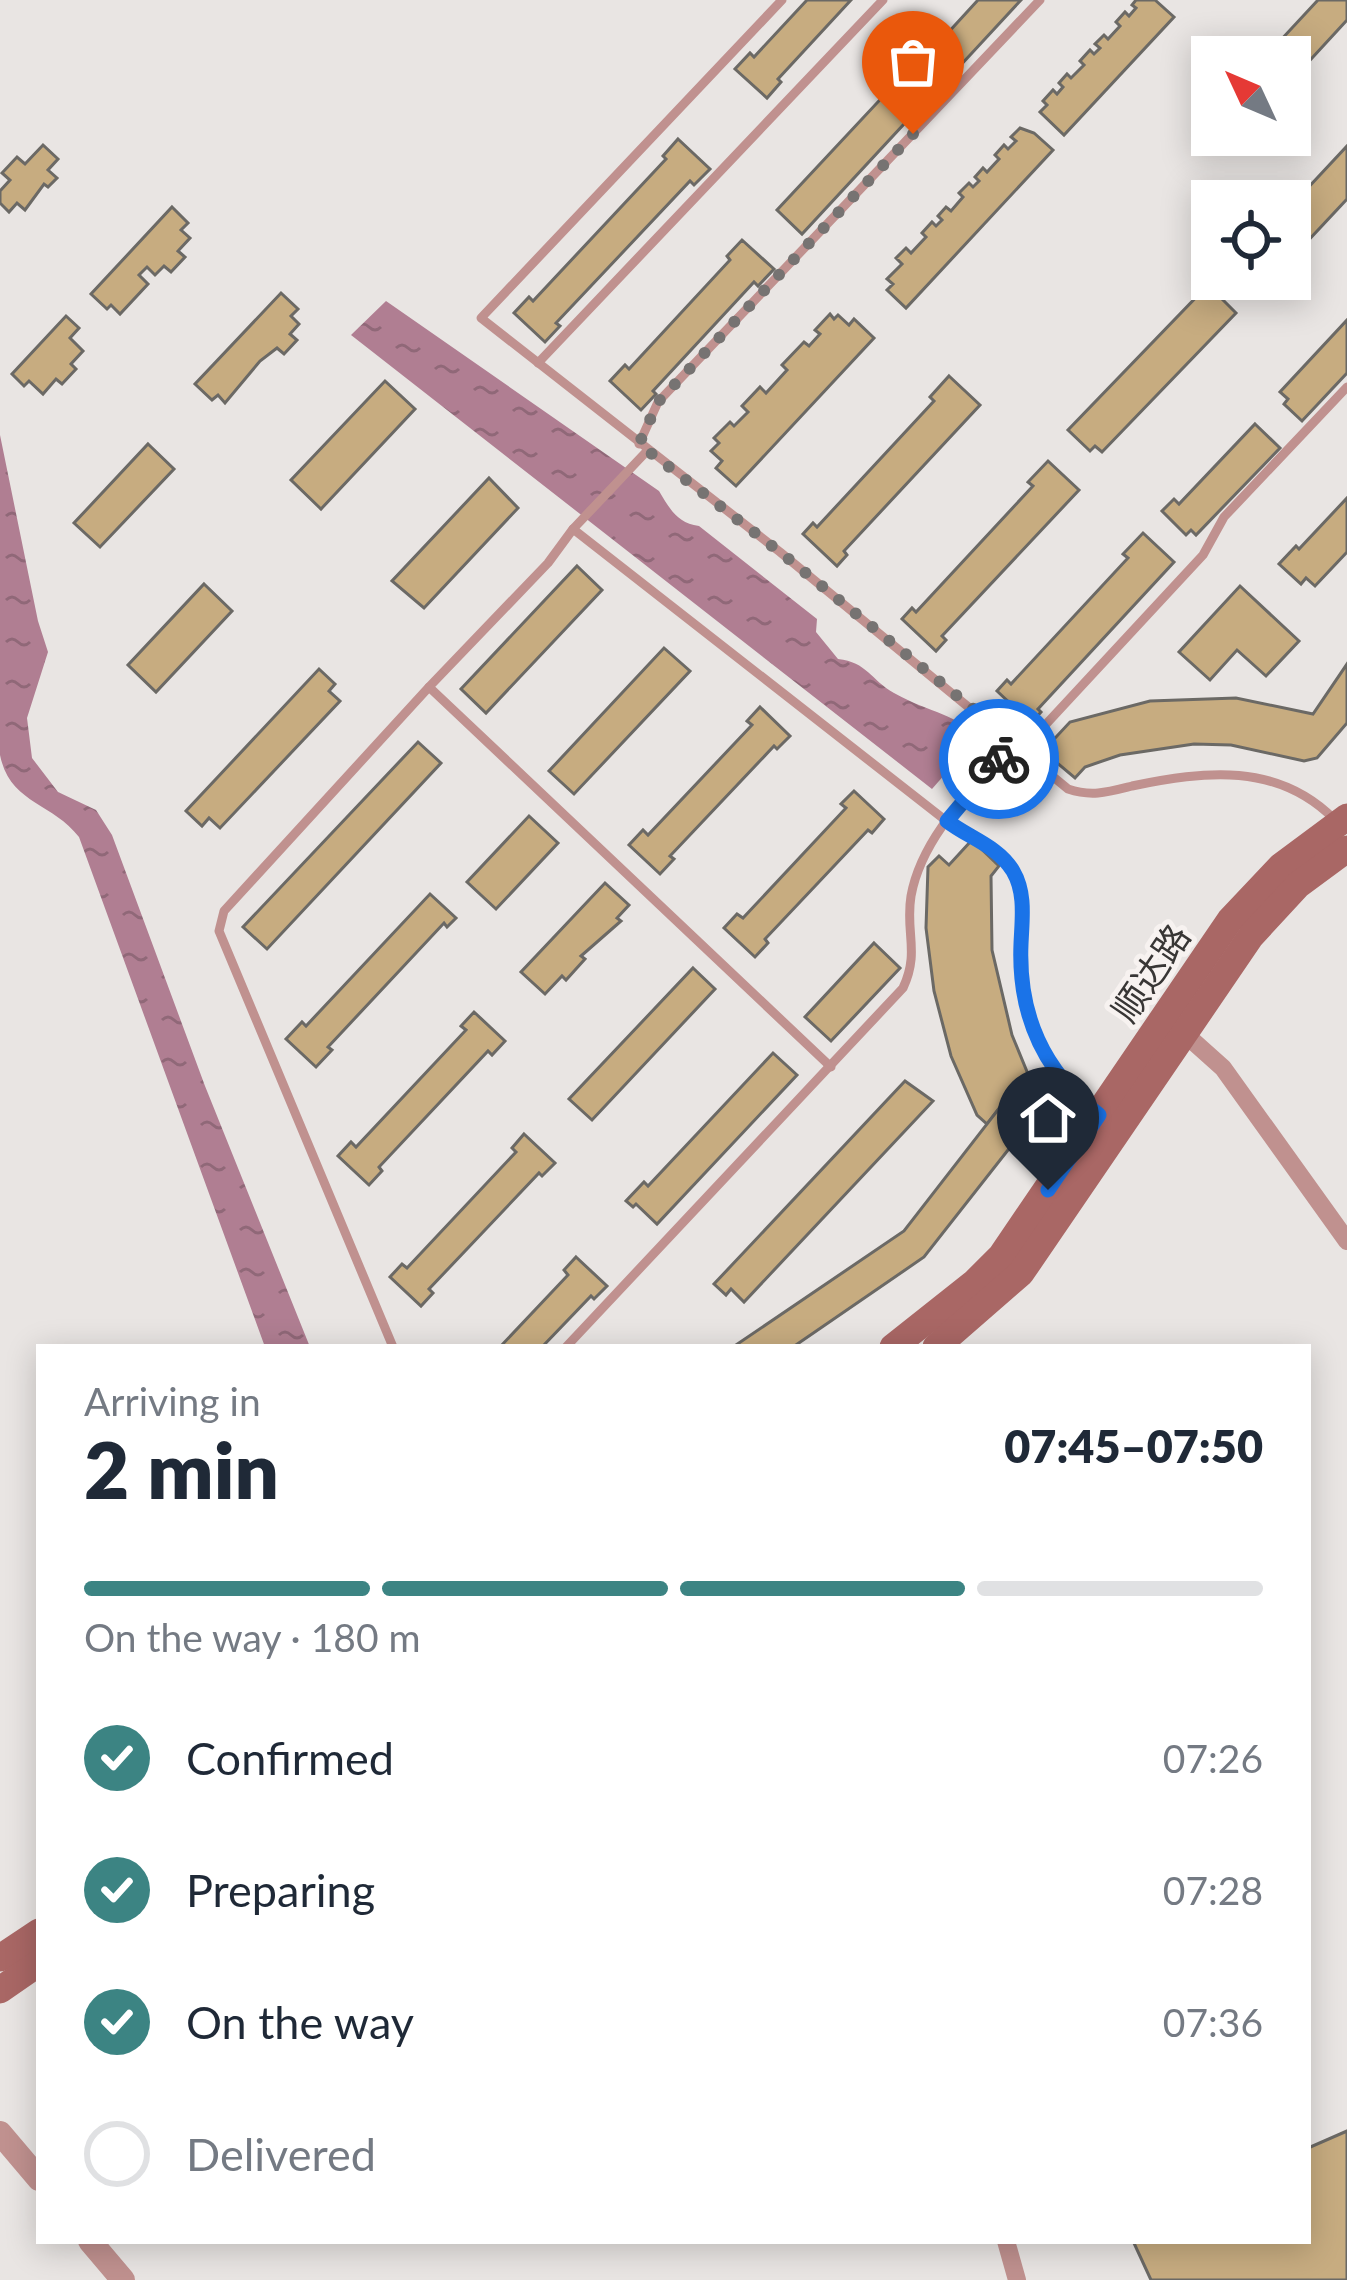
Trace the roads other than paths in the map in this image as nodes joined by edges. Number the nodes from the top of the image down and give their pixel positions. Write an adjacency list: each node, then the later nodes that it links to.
1 (782, 0): 4 (lane)
2 (883, 0): 4 (lane)
3 (1040, 0): 6 (lane)
4 (538, 363): 6 (lane)
5 (1347, 387): 9 (lane)
6 (643, 448): 7 (lane); 9 (lane)
7 (573, 529): 8 (lane); 10 (lane)
8 (429, 686): 13 (lane); 16 (lane)
9 (1019, 746): 10 (lane); 11 (lane)
10 (947, 821): 13 (lane); 14 (lane)
11 (1344, 829): 12 (main road, 顺达路); 14 (main road, 顺达路)
12 (1185, 1034): 15 (street); 19 (main road, 顺达路)
13 (831, 1067): 17 (lane)
14 (1099, 1115): 18 (main road, 顺达路)
15 (1347, 1241)
16 (392, 1344)
17 (569, 1344)
18 (897, 1344)
19 (939, 1344)
20 (36, 1934): 21 (main road)
21 (0, 1958)
22 (36, 1965): 23 (main road)
23 (0, 1990)
24 (0, 2132): 25 (street)
25 (36, 2176)
26 (92, 2244): 28 (street)
27 (1007, 2244): 29 (street)
28 (122, 2280)
29 (1017, 2280)

